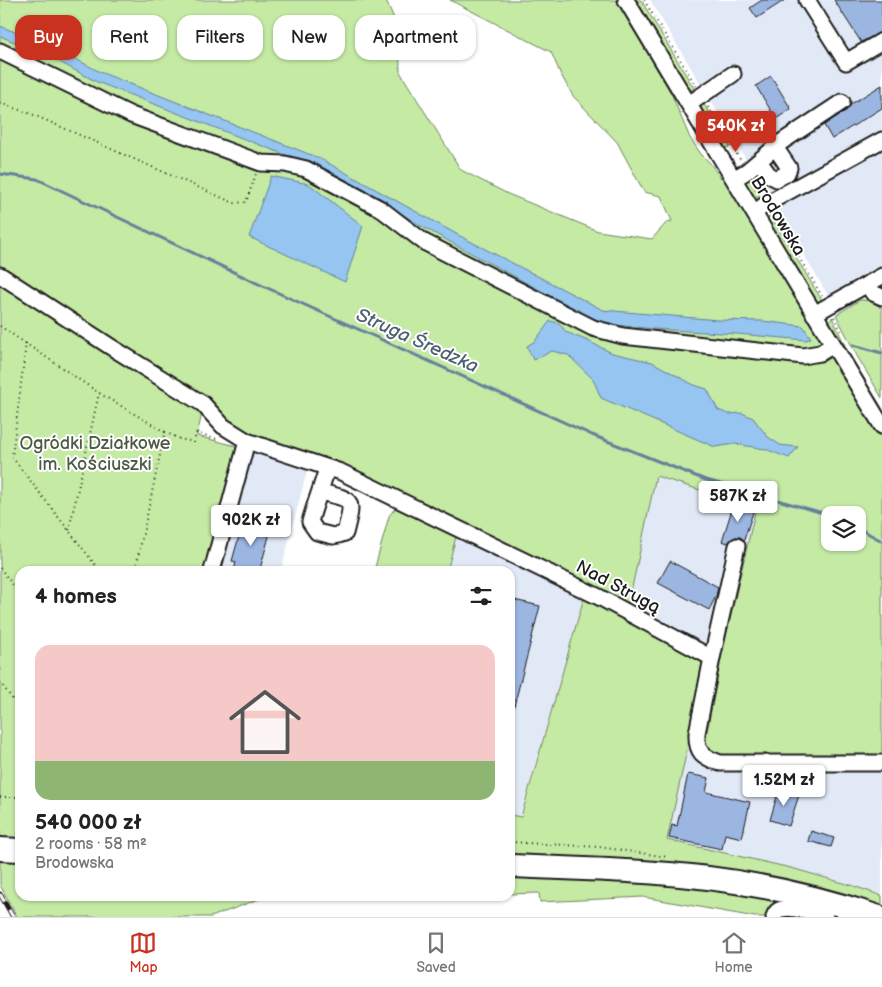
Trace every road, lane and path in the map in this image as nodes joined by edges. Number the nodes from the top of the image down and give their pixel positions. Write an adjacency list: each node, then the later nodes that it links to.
1 (626, 0): 7 (street, Brodowska)
2 (644, 0): 7 (path)
3 (807, 0): 4 (street)
4 (882, 41)
5 (0, 51): 13 (street)
6 (733, 74): 7 (street)
7 (695, 99): 14 (street, Brodowska); 14 (path)
8 (842, 102): 11 (street)
9 (0, 103): 13 (path)
10 (882, 140): 15 (street)
11 (774, 148): 12 (street); 12 (street)
12 (759, 160): 14 (street)
13 (261, 163): 25 (street)
14 (740, 175): 15 (street, Brodowska); 15 (path)
15 (760, 208): 20 (path); 21 (street, Brodowska)
16 (0, 275): 30 (street, Nad Strugą)
17 (882, 276): 18 (street)
18 (867, 284): 19 (street); 20 (street)
19 (882, 296)
20 (828, 306): 21 (street); 23 (path)
21 (816, 318): 25 (street, Brodowska)
22 (0, 326): 24 (path)
23 (841, 332)
24 (26, 342): 26 (path); 33 (path)
25 (834, 347): 27 (street, Brodowska)
26 (99, 393): 28 (path); 33 (path)
27 (882, 426)
28 (165, 432): 29 (path); 36 (path)
29 (221, 440)
30 (247, 441): 31 (street, Nad Strugą); 37 (street)
31 (327, 468): 32 (street); 40 (street, Nad Strugą)
32 (320, 492)
33 (69, 530): 35 (path)
34 (737, 546): 40 (street)
35 (96, 566)
36 (136, 566)
37 (213, 566)
38 (0, 568): 39 (path)
39 (15, 588)
40 (712, 658): 43 (street)
41 (0, 682): 42 (path)
42 (15, 703)
43 (882, 763)
44 (0, 797): 45 (path)
45 (15, 797)
46 (0, 849): 47 (highway)
47 (15, 850)
48 (515, 866): 51 (highway)
49 (774, 917): 50 (street)
50 (825, 917)
51 (879, 917)

